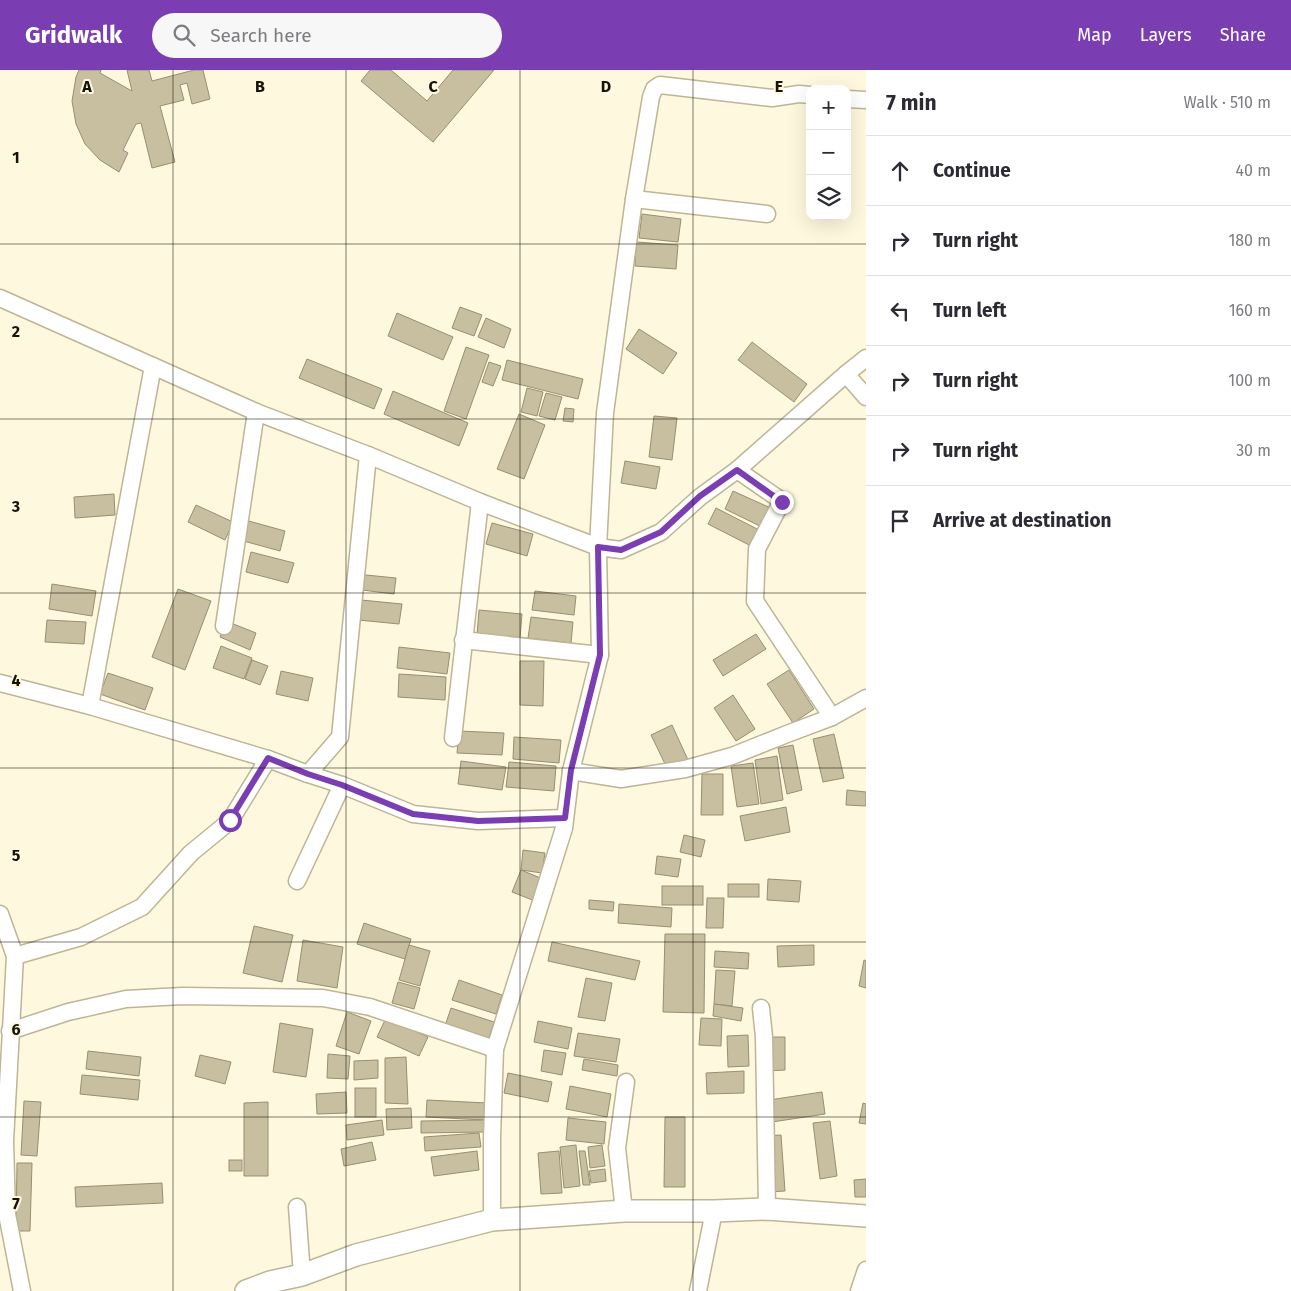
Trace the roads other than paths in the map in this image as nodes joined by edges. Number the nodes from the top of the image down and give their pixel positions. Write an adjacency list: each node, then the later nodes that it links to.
1 (806, 95): 4 (street)
2 (851, 99): 3 (street)
3 (866, 100)
4 (634, 199): 5 (street); 15 (street)
5 (767, 214)
6 (0, 298): 8 (street)
7 (866, 358): 9 (street)
8 (153, 366): 11 (street); 21 (street)
9 (846, 374): 10 (street); 13 (street)
10 (866, 397)
11 (256, 412): 12 (street); 16 (street)
12 (368, 454): 14 (street); 26 (street)
13 (737, 470): 15 (street); 22 (street)
14 (480, 502): 15 (street); 17 (street)
15 (598, 547): 18 (street)
16 (224, 626)
17 (463, 640): 18 (street); 23 (street)
18 (600, 655): 25 (street)
19 (0, 683): 21 (street)
20 (866, 698): 22 (street)
21 (90, 706): 24 (street)
22 (832, 717): 25 (street)
23 (453, 738)
24 (268, 758): 26 (street); 31 (street)
25 (571, 770): 28 (street)
26 (308, 774): 27 (street)
27 (342, 785): 28 (street); 29 (street)
28 (565, 818): 34 (street)
29 (297, 881)
30 (0, 914): 31 (street)
31 (15, 956): 33 (street)
32 (761, 1008): 37 (street)
33 (10, 1031): 34 (street); 44 (street)
34 (495, 1049): 41 (street)
35 (626, 1082): 38 (street)
36 (297, 1208): 43 (street)
37 (767, 1209): 39 (main road); 40 (main road)
38 (624, 1211): 39 (main road); 41 (main road)
39 (714, 1211): 46 (street)
40 (866, 1216)
41 (492, 1220): 43 (main road)
42 (866, 1270): 47 (street)
43 (302, 1275): 45 (main road)
44 (22, 1291)
45 (246, 1291)
46 (698, 1291)
47 (860, 1291)

